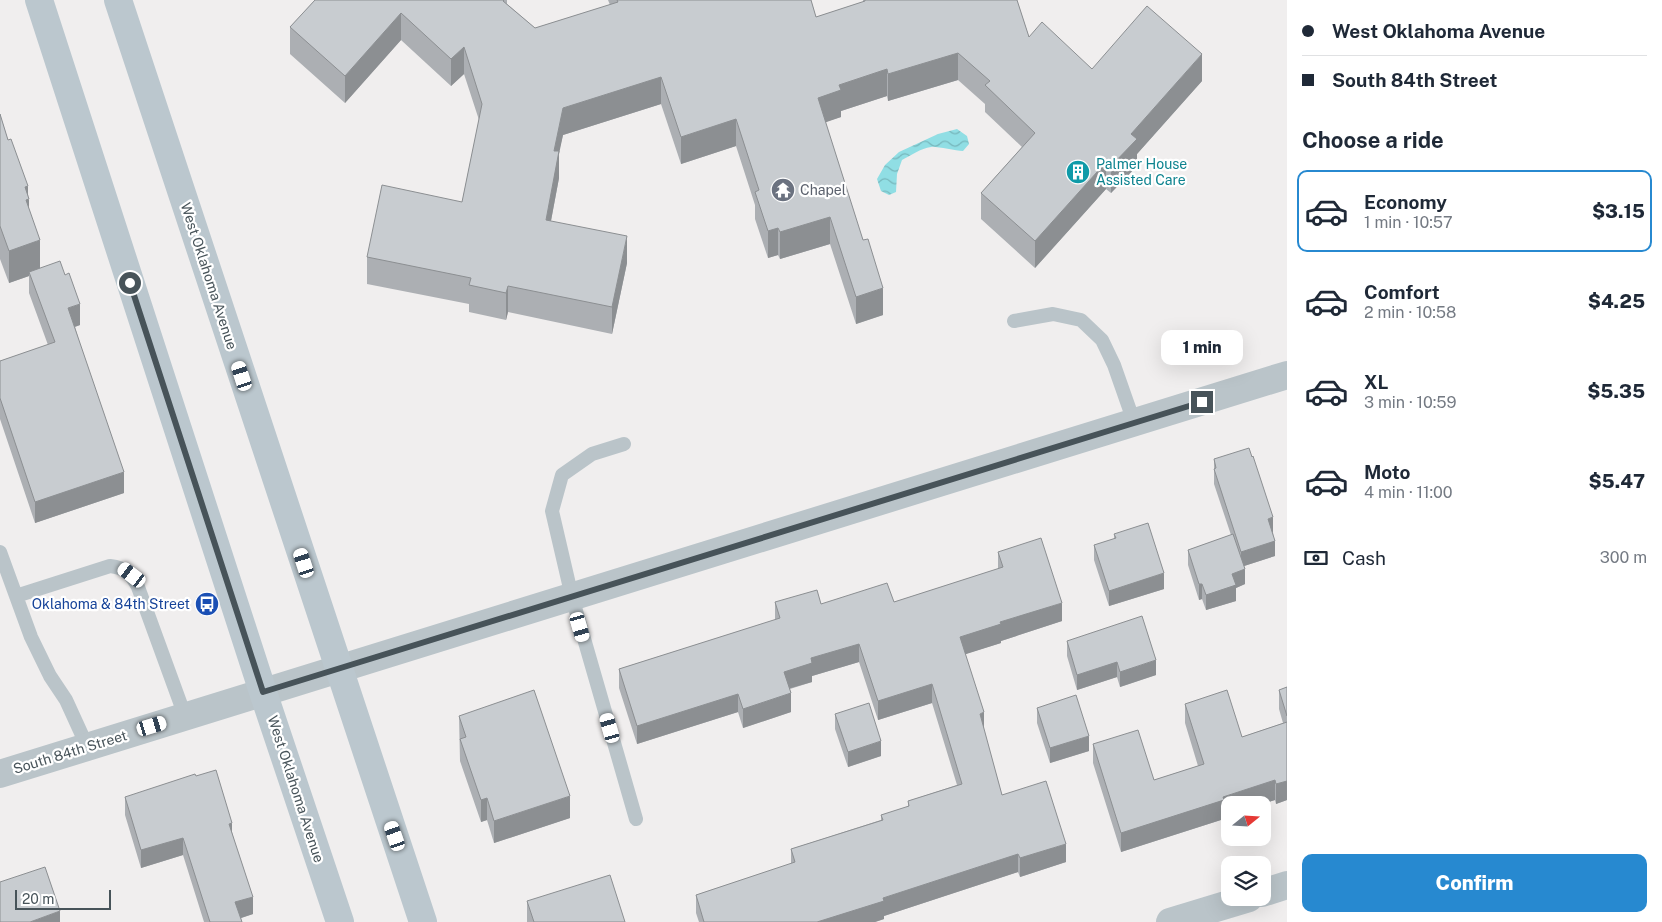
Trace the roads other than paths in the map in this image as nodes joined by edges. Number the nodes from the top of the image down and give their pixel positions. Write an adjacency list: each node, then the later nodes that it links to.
1 (38, 0): 11 (main road, West Oklahoma Avenue)
2 (118, 0): 10 (main road, West Oklahoma Avenue)
3 (1014, 321): 5 (lane)
4 (1287, 375): 5 (street, South 84th Street)
5 (1134, 422): 9 (street, South 84th Street)
6 (624, 444): 9 (lane)
7 (0, 552): 8 (lane)
8 (16, 596): 12 (lane); 13 (lane)
9 (572, 597): 10 (street, South 84th Street); 15 (lane)
10 (339, 668): 11 (street, South 84th Street); 20 (main road, West Oklahoma Avenue)
11 (263, 692): 12 (street, South 84th Street); 19 (main road, West Oklahoma Avenue)
12 (185, 716): 13 (street, South 84th Street)
13 (87, 746): 14 (street, South 84th Street)
14 (0, 774)
15 (636, 819)
16 (1287, 886): 17 (street)
17 (1271, 890)
18 (1222, 906): 21 (street)
19 (340, 922)
20 (424, 922)
21 (1170, 922)

